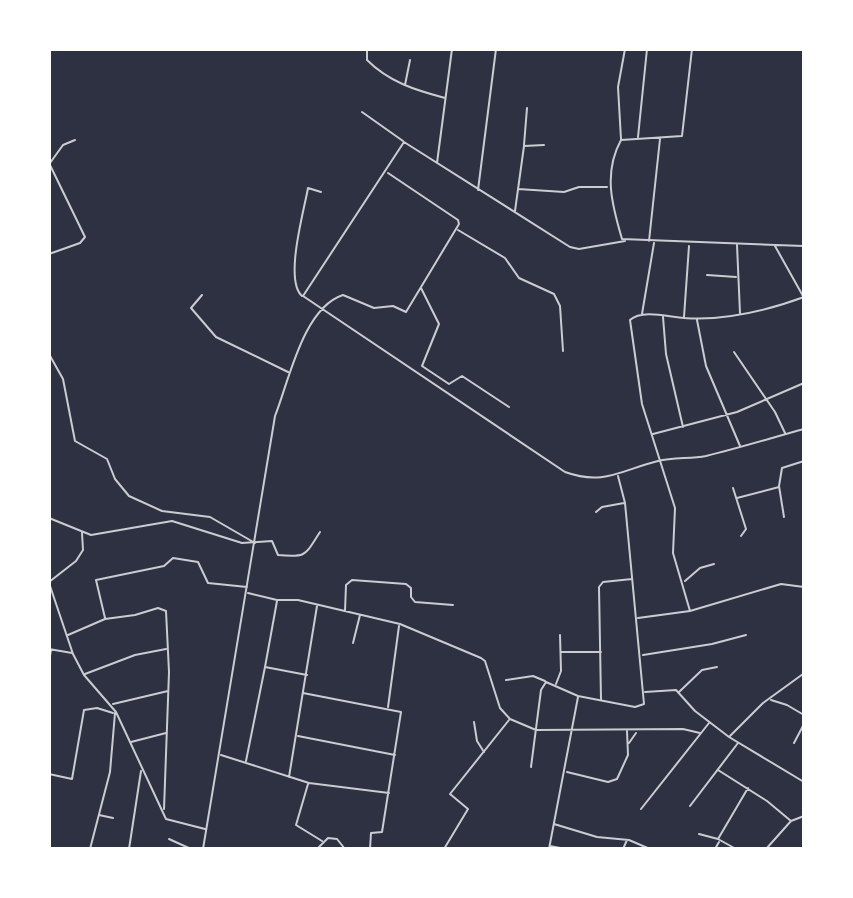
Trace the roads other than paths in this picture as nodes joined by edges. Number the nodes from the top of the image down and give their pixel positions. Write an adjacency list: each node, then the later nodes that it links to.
1 (367, 49): 8 (street)
2 (452, 49): 9 (street)
3 (496, 49): 24 (street)
4 (625, 49): 14 (street)
5 (647, 49): 12 (street)
6 (692, 49): 13 (street)
7 (410, 60): 8 (street)
8 (404, 86): 9 (street)
9 (446, 98): 20 (street)
10 (527, 107): 18 (street)
11 (362, 113): 16 (street)
12 (638, 137): 13 (street); 14 (street)
13 (660, 138): 29 (street)
14 (621, 139): 22 (street)
15 (75, 140): 19 (street)
16 (404, 142): 20 (street); 21 (street)
17 (544, 145): 18 (street)
18 (523, 146): 23 (street)
19 (49, 163): 35 (street)
20 (437, 164): 24 (street)
21 (386, 172): 27 (street); 40 (street)
22 (609, 187): 23 (street); 28 (street)
23 (518, 189): 26 (street)
24 (478, 191): 26 (street)
25 (321, 192): 40 (street)
26 (515, 212): 28 (street)
27 (457, 229): 38 (street); 48 (street)
28 (625, 241): 29 (street)
29 (649, 243): 30 (street)
30 (654, 243): 31 (street); 44 (street)
31 (689, 244): 32 (street); 46 (street)
32 (737, 245): 33 (street); 37 (street)
33 (775, 245): 34 (street); 41 (street)
34 (804, 246)
35 (49, 254)
36 (707, 275): 37 (street)
37 (737, 278): 43 (street)
38 (421, 287): 42 (street); 54 (street)
39 (202, 295): 51 (street)
40 (303, 296): 42 (street)
41 (804, 298): 43 (street)
42 (321, 308): 51 (street); 63 (street)
43 (740, 314): 47 (street)
44 (642, 315): 45 (street); 59 (street)
45 (663, 317): 46 (street); 56 (street)
46 (684, 318): 47 (street)
47 (697, 319): 55 (street)
48 (564, 351)
49 (734, 352): 53 (street)
50 (49, 354): 74 (street)
51 (288, 372): 74 (street)
52 (804, 383): 53 (street)
53 (764, 399): 55 (street); 58 (street)
54 (509, 407)
55 (726, 415): 56 (street); 60 (street)
56 (683, 428): 59 (street)
57 (804, 429): 58 (street)
58 (786, 434): 60 (street)
59 (651, 435): 61 (street)
60 (740, 447): 61 (street)
61 (659, 460): 63 (street); 77 (street)
62 (804, 461): 64 (street)
63 (617, 475): 67 (street)
64 (779, 486): 66 (street); 70 (street)
65 (733, 488): 66 (street)
66 (735, 498): 73 (street)
67 (625, 503): 68 (street); 76 (street)
68 (596, 512)
69 (49, 517): 72 (street)
70 (784, 517)
71 (320, 532): 74 (street)
72 (82, 533): 74 (street); 78 (street)
73 (741, 536)
74 (256, 543): 79 (street)
75 (714, 564): 77 (street)
76 (633, 579): 88 (street); 98 (street)
77 (684, 582): 85 (street)
78 (49, 583): 91 (street)
79 (248, 587): 81 (street); 89 (street)
80 (804, 587): 85 (street)
81 (247, 593): 82 (street); 138 (street)
82 (277, 600): 83 (street); 102 (street)
83 (317, 605): 86 (street); 106 (street)
84 (453, 605): 86 (street)
85 (690, 611): 88 (street)
86 (345, 612): 87 (street)
87 (360, 614): 90 (street); 94 (street)
88 (637, 618): 100 (street)
89 (105, 619): 91 (street); 96 (street)
90 (400, 624): 118 (street); 121 (street)
91 (68, 635): 99 (street)
92 (560, 635): 97 (street)
93 (746, 635): 100 (street)
94 (353, 643)
95 (50, 649): 99 (street); 101 (street)
96 (168, 649): 105 (street); 110 (street)
97 (560, 652): 98 (street); 109 (street)
98 (601, 652): 115 (street)
99 (73, 654): 105 (street)
100 (642, 655): 111 (street)
101 (49, 661)
102 (265, 667): 106 (street); 140 (street)
103 (717, 667): 113 (street)
104 (803, 674): 116 (street)
105 (84, 675): 117 (street)
106 (308, 675): 112 (street)
107 (506, 680): 108 (street)
108 (546, 681): 109 (street); 125 (street)
109 (556, 685): 114 (street)
110 (168, 691): 117 (street); 129 (street)
111 (645, 692): 113 (street); 115 (street)
112 (303, 693): 118 (street); 131 (street)
113 (679, 693): 123 (street)
114 (578, 696): 115 (street); 127 (street)
115 (601, 700)
116 (769, 700): 120 (street); 132 (street)
117 (112, 704): 119 (street)
118 (388, 708): 139 (street)
119 (116, 713): 133 (street); 145 (street); 154 (street)
120 (804, 715)
121 (510, 719): 125 (street); 137 (street)
122 (474, 722): 137 (street)
123 (710, 722): 130 (street); 132 (street)
124 (804, 724): 135 (street)
125 (536, 730): 127 (street); 141 (street)
126 (627, 731): 127 (street); 128 (street); 136 (street)
127 (571, 732): 144 (street)
128 (637, 732): 130 (street); 136 (street)
129 (167, 733): 133 (street); 153 (street)
130 (700, 733): 152 (street)
131 (297, 736): 139 (street); 146 (street)
132 (729, 737): 134 (street)
133 (130, 742): 142 (street)
134 (738, 743): 143 (street); 147 (street)
135 (794, 743)
136 (628, 744): 144 (street)
137 (485, 753): 173 (street)
138 (220, 755): 140 (street); 159 (street)
139 (396, 755): 150 (street)
140 (246, 762): 146 (street)
141 (531, 766)
142 (141, 770): 153 (street); 167 (street)
143 (718, 770): 149 (street); 151 (street)
144 (565, 772): 158 (street)
145 (49, 774)
146 (288, 778): 148 (street)
147 (804, 782)
148 (309, 783): 150 (street); 164 (street)
149 (748, 788): 157 (street); 163 (street)
150 (390, 793): 172 (street)
151 (690, 806)
152 (641, 809)
153 (164, 810): 159 (street)
154 (98, 815): 156 (street); 166 (street)
155 (804, 816): 157 (street)
156 (113, 818)
157 (791, 821): 179 (street)
158 (553, 824): 162 (street); 165 (street)
159 (206, 830): 169 (street)
160 (699, 834): 163 (street)
161 (169, 839): 168 (street)
162 (627, 840): 175 (street); 176 (street)
163 (719, 840): 177 (street); 178 (street)
164 (323, 841): 170 (street); 171 (street)
165 (550, 848): 174 (street)
166 (90, 849)
167 (129, 849)
168 (191, 849)
169 (203, 849)
170 (317, 849)
171 (345, 849)
172 (370, 849)
173 (444, 849)
174 (565, 849)
175 (623, 849)
176 (650, 849)
177 (715, 849)
178 (736, 849)
179 (766, 849)

